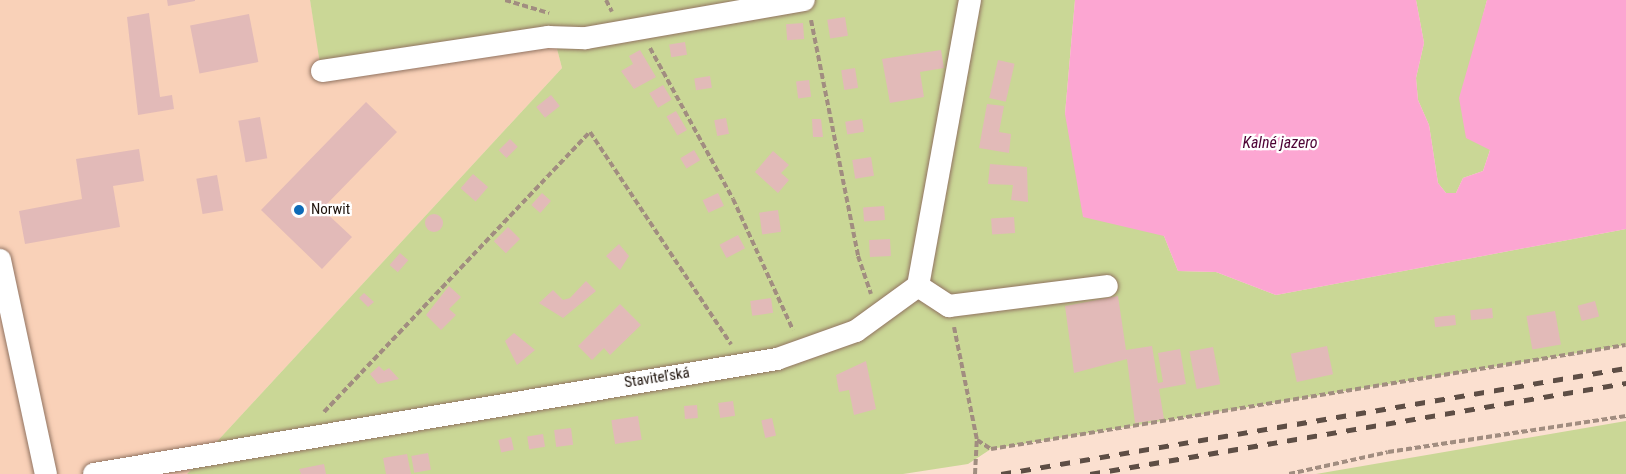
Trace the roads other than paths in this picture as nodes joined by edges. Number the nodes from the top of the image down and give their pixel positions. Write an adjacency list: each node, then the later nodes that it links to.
1 (969, 0): 5 (street)
2 (807, 6): 3 (street)
3 (322, 71)
4 (0, 260): 7 (street)
5 (918, 286): 6 (street); 8 (street, Staviteľská)
6 (1107, 286)
7 (46, 474)
8 (94, 474)

